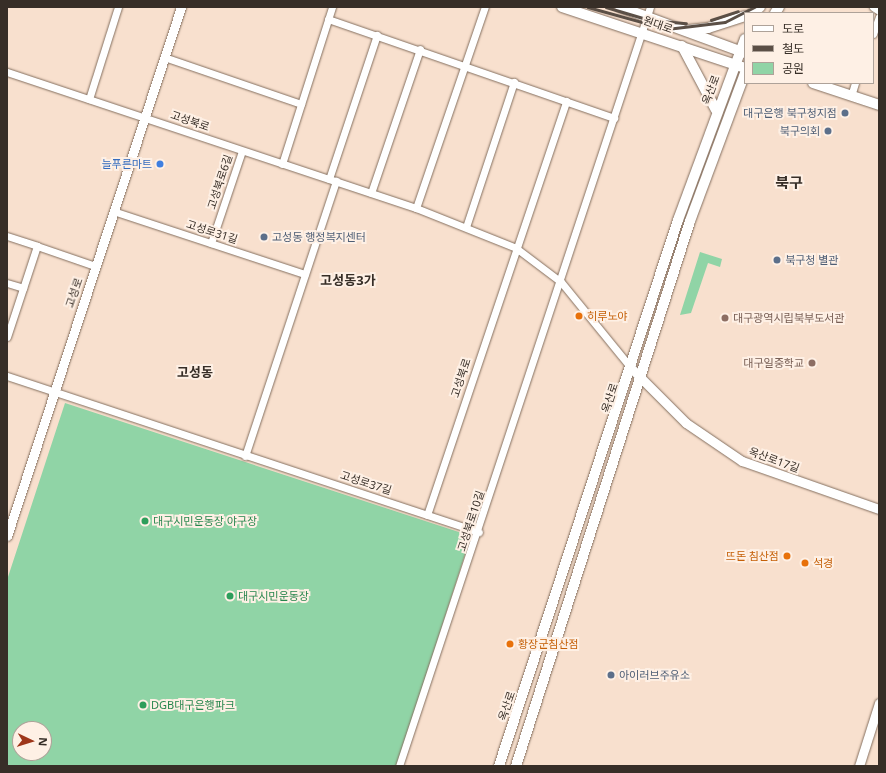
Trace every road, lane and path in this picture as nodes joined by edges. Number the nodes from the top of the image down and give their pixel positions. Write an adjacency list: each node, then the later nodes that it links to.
1 (118, 7): 30 (street)
2 (181, 7): 20 (street, 고성로)
3 (332, 7): 12 (street)
4 (485, 7): 21 (street)
5 (562, 7): 15 (main road, 원대로)
6 (620, 7): 9 (main road, 원대로)
7 (873, 7): 8 (street)
8 (879, 11)
9 (648, 12): 13 (main road, 원대로); 15 (street)
10 (744, 16): 13 (main road)
11 (879, 17): 14 (street)
12 (328, 19): 16 (street); 32 (street)
13 (684, 30): 19 (main road, 원대로)
14 (874, 31)
15 (642, 33): 17 (main road, 원대로); 36 (street)
16 (377, 35): 18 (street); 39 (street)
17 (682, 46): 22 (main road, 원대로); 34 (main road)
18 (420, 49): 21 (street); 40 (street)
19 (742, 52): 22 (main road, 옥산로)
20 (164, 57): 32 (street); 35 (street, 고성로)
21 (464, 64): 26 (street); 41 (street)
22 (734, 64): 23 (main road, 원대로); 34 (main road, 옥산로)
23 (744, 68)
24 (7, 72): 30 (street, 고성북로)
25 (744, 76): 54 (main road, 옥산로)
26 (514, 82): 31 (street); 43 (street)
27 (816, 84): 29 (main road)
28 (855, 84): 29 (street)
29 (851, 96): 33 (main road)
30 (89, 99): 35 (street, 고성북로)
31 (566, 101): 36 (street); 47 (street, 고성북로)
32 (301, 104): 38 (street)
33 (879, 105)
34 (716, 110): 54 (main road, 옥산로)
35 (144, 117): 37 (street, 고성북로); 42 (street, 고성로)
36 (614, 118): 50 (street)
37 (242, 151): 38 (street, 고성북로); 45 (street, 고성북로6길)
38 (282, 164): 39 (street, 고성북로)
39 (332, 180): 40 (street, 고성북로); 49 (street)
40 (371, 193): 41 (street, 고성북로)
41 (416, 208): 43 (street, 고성북로)
42 (113, 211): 45 (street, 고성로31길); 48 (street, 고성로)
43 (466, 227): 47 (street, 고성북로)
44 (7, 236): 46 (street)
45 (211, 243): 49 (street, 고성로31길)
46 (37, 246): 48 (street); 52 (street)
47 (516, 248): 50 (street, 고성북로); 59 (street, 고성북로)
48 (95, 266): 56 (street, 고성로)
49 (305, 274): 57 (street)
50 (561, 282): 54 (street, 고성북로); 61 (street, 고성북로10길)
51 (7, 283): 52 (street)
52 (23, 288): 53 (street)
53 (8, 332)
54 (636, 373): 58 (street, 옥산로17길); 65 (main road, 옥산로); 66 (main road, 옥산로)
55 (7, 376): 56 (street, 고성로37길)
56 (53, 392): 57 (street, 고성로37길); 60 (street, 고성로)
57 (245, 456): 59 (street, 고성로37길)
58 (879, 509)
59 (427, 515): 61 (street, 고성로37길)
60 (9, 521): 62 (street, 고성로)
61 (479, 532): 64 (street, 고성북로10길)
62 (7, 536)
63 (879, 703): 67 (street)
64 (399, 766)
65 (500, 766)
66 (516, 766)
67 (859, 766)

